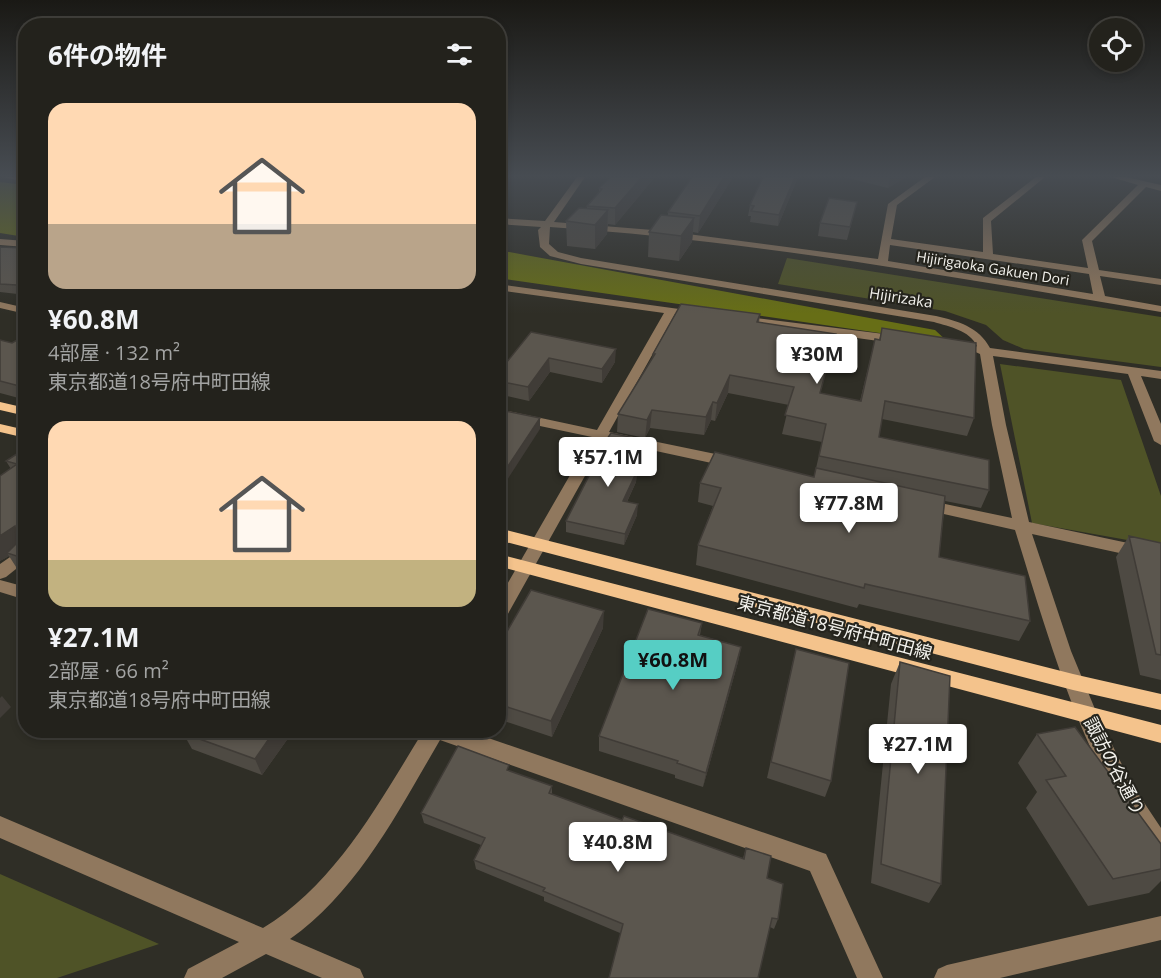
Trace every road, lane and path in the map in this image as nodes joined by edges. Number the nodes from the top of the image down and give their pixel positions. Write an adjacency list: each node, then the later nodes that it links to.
1 (539, 223): 2 (street, Hijirigaoka Gakuen Dori)
2 (548, 223): 10 (street, Hijirigaoka Gakuen Dori); 23 (street, Hijirizaka)
3 (889, 223): 6 (street)
4 (986, 223): 9 (street)
5 (1105, 223): 11 (street)
6 (885, 241): 9 (street); 10 (street)
7 (0, 242): 8 (street)
8 (18, 243)
9 (988, 255): 11 (street)
10 (882, 264): 14 (street, Hijirigaoka Gakuen Dori)
11 (1095, 272): 12 (street); 14 (street)
12 (1161, 282)
13 (506, 288): 18 (street)
14 (1100, 299): 17 (street, Hijirigaoka Gakuen Dori)
15 (0, 305): 16 (street)
16 (18, 308)
17 (1161, 309)
18 (671, 311): 19 (street); 31 (street)
19 (706, 315)
20 (729, 318): 21 (street)
21 (913, 342)
22 (968, 349): 23 (street)
23 (986, 352): 24 (street); 35 (street)
24 (1133, 372): 25 (street); 32 (street)
25 (1161, 375)
26 (0, 405): 27 (main road)
27 (18, 410)
28 (506, 415): 31 (street)
29 (0, 428): 30 (main road)
30 (18, 432)
31 (599, 435): 33 (street); 37 (street)
32 (1161, 441)
33 (741, 464)
34 (913, 502): 35 (street)
35 (1022, 526): 38 (street); 46 (street)
36 (506, 536): 37 (main road, 東京都道18号府中町田線)
37 (539, 545): 41 (street); 46 (main road, 東京都道18号府中町田線)
38 (1161, 556)
39 (18, 558): 42 (street)
40 (506, 562): 41 (main road, 東京都道18号府中町田線)
41 (525, 567): 45 (street); 48 (main road, 東京都道18号府中町田線)
42 (0, 573)
43 (0, 586): 44 (street)
44 (18, 592)
45 (506, 601)
46 (1073, 682): 47 (main road, 東京都道18号府中町田線); 48 (street, 諏訪の谷通り)
47 (1161, 702)
48 (1087, 715): 49 (main road, 東京都道18号府中町田線); 53 (street, 諏訪の谷通り)
49 (1161, 734)
50 (432, 738): 55 (street)
51 (460, 738): 58 (street)
52 (0, 827): 55 (street)
53 (1161, 847)
54 (1161, 928): 59 (street)
55 (265, 941): 56 (street); 57 (street)
56 (197, 978)
57 (351, 978)
58 (870, 978)
59 (947, 978)

